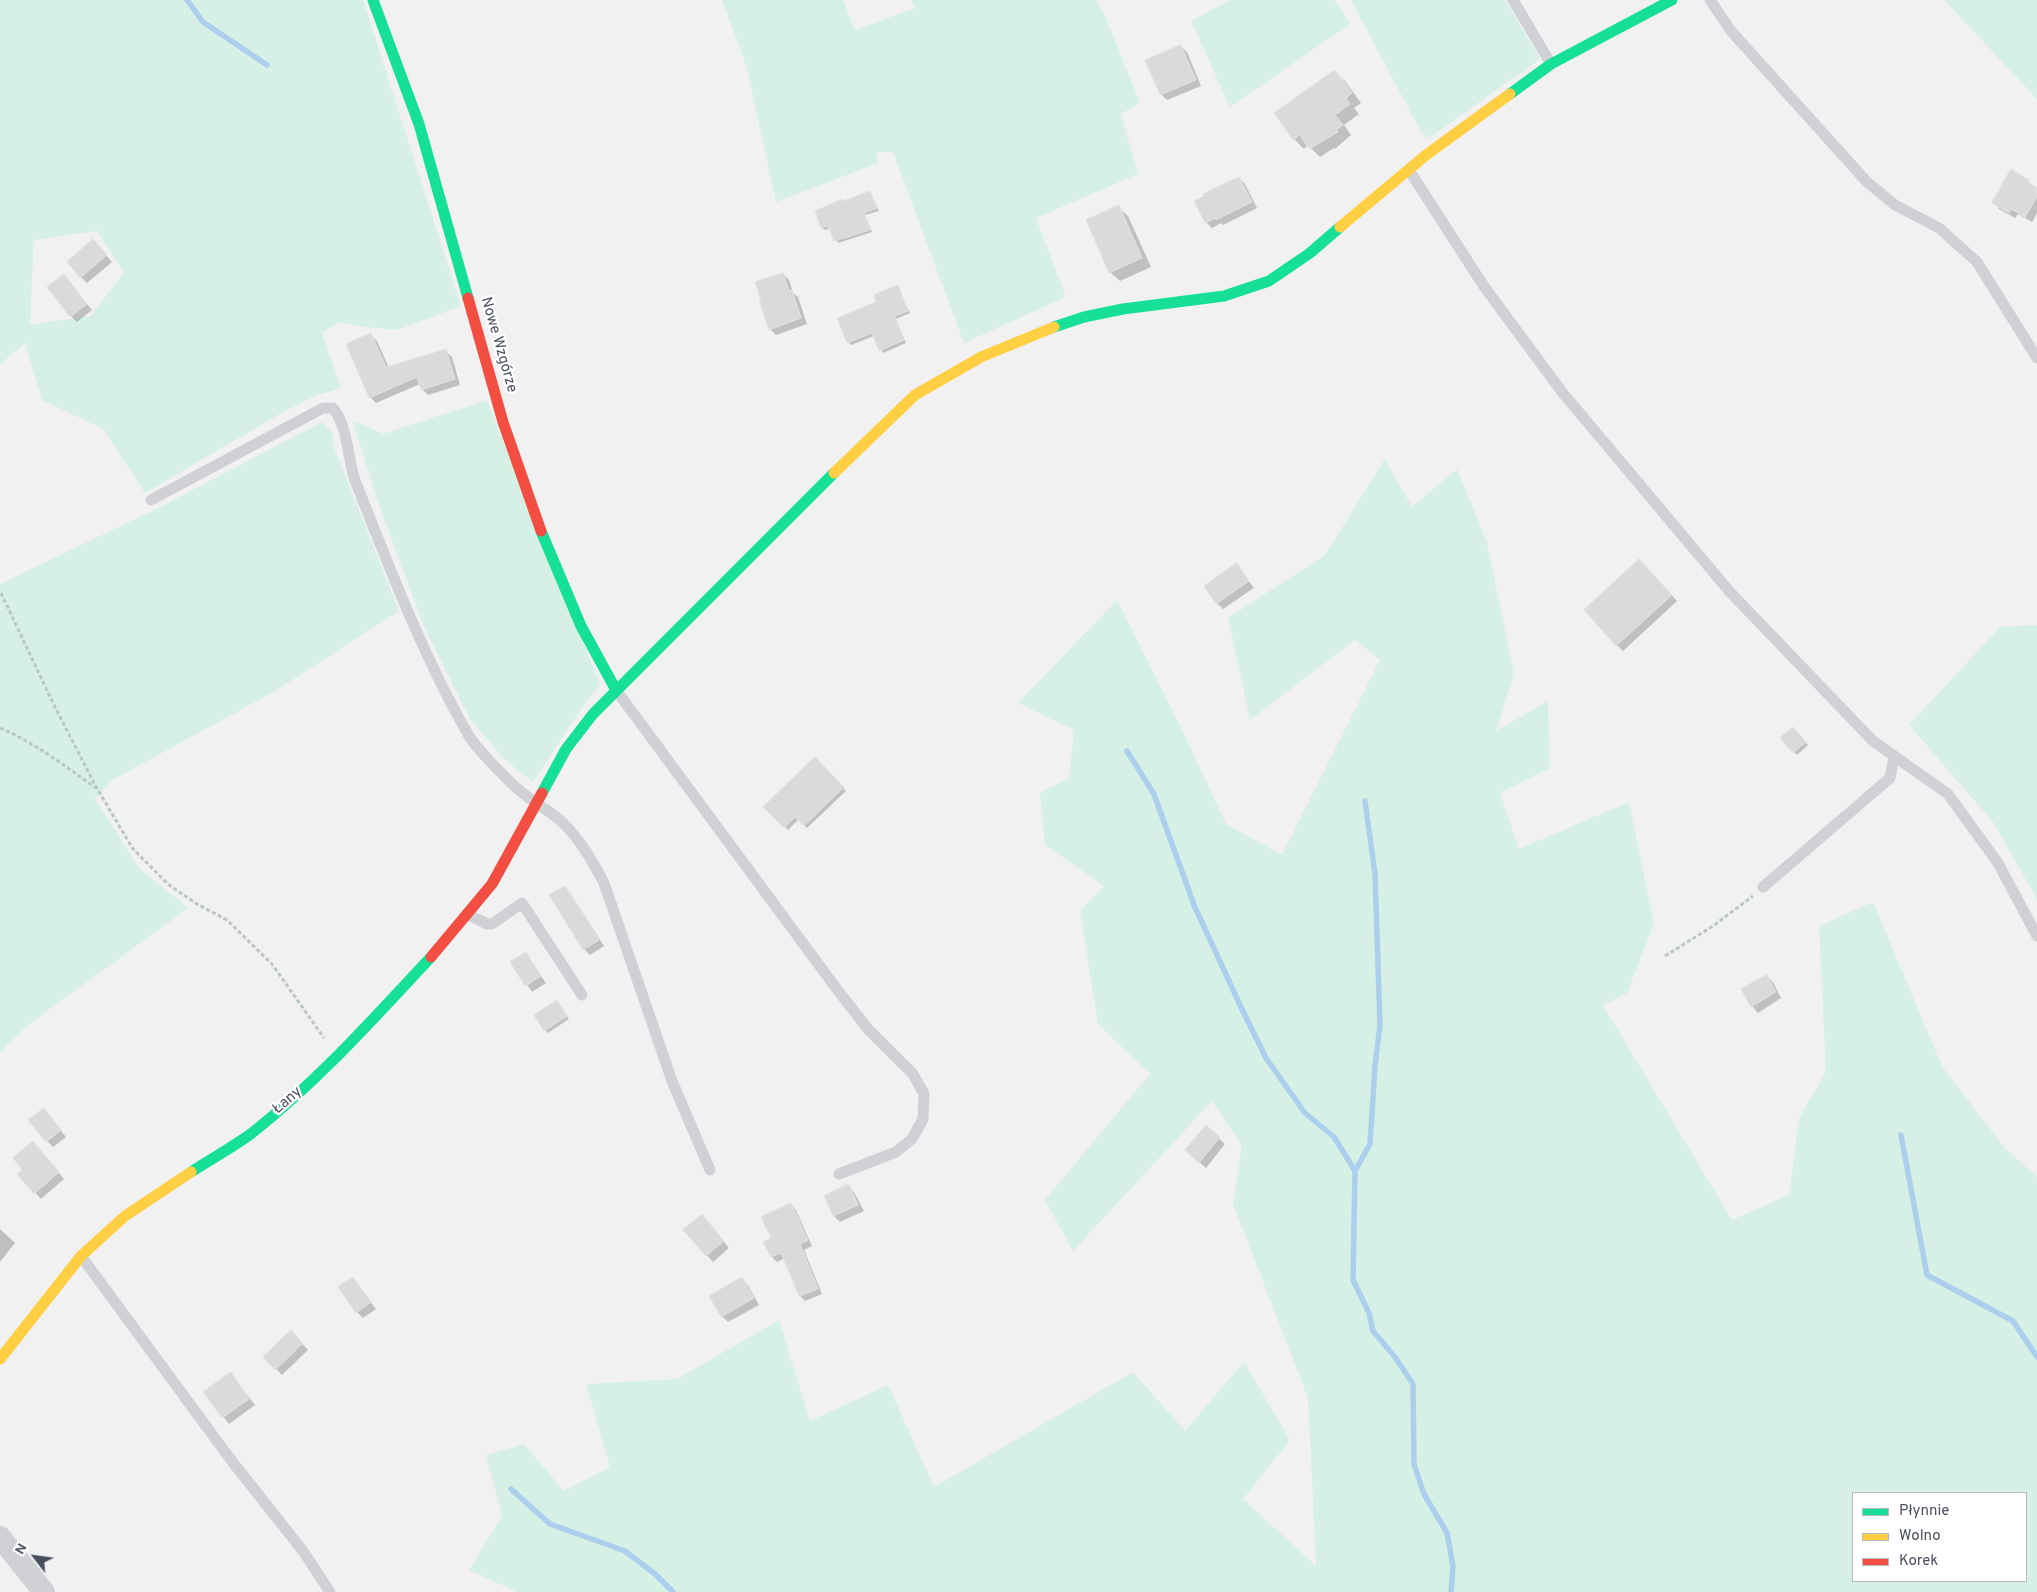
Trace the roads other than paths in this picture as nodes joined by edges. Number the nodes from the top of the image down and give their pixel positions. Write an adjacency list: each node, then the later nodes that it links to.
1 (372, 0): 9 (street, Nowe Wzgórze)
2 (1513, 0): 5 (lane)
3 (1672, 0): 5 (street, Łany)
4 (1710, 0): 7 (lane)
5 (1551, 64): 6 (street, Łany)
6 (1409, 170): 9 (street, Łany); 10 (lane)
7 (2037, 358)
8 (151, 500): 11 (lane)
9 (616, 690): 11 (street, Łany); 17 (lane)
10 (1894, 757): 12 (lane); 14 (lane)
11 (536, 803): 13 (street, Łany); 16 (lane)
12 (1764, 887)
13 (469, 915): 15 (lane); 18 (street, Łany)
14 (2037, 936)
15 (582, 995)
16 (710, 1170)
17 (840, 1174)
18 (81, 1256): 19 (street, Łany); 22 (lane)
19 (0, 1359)
20 (0, 1537): 21 (street)
21 (44, 1592)
22 (330, 1592)

